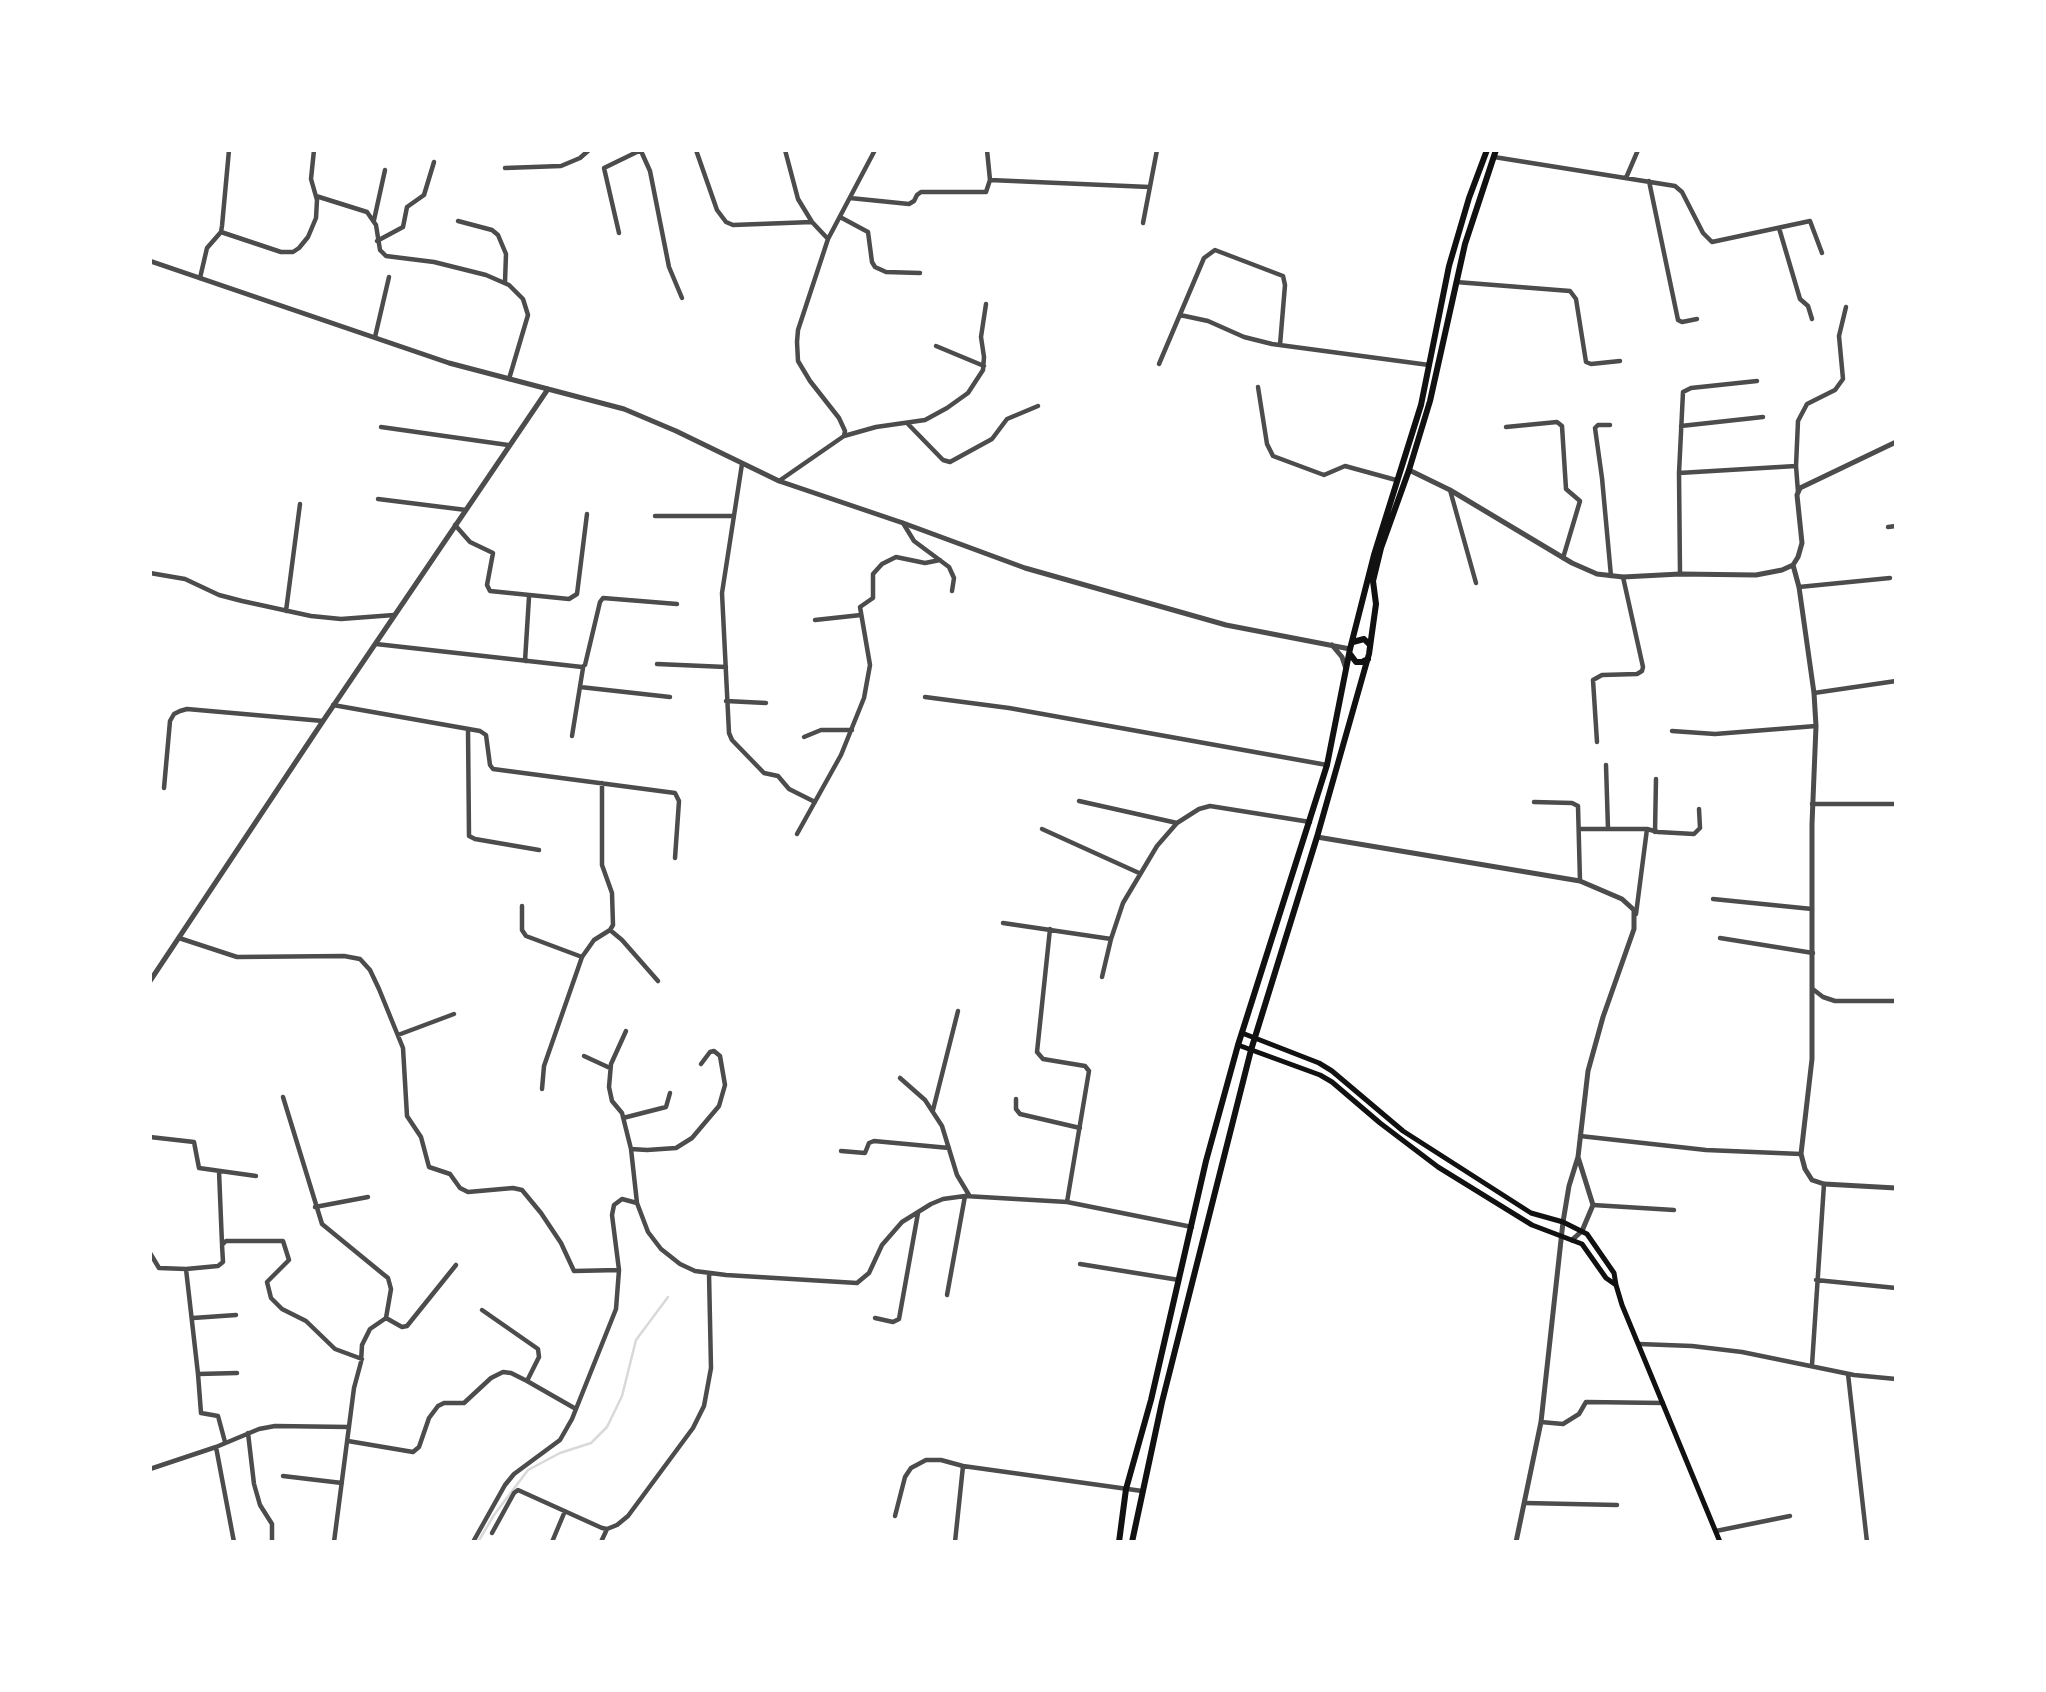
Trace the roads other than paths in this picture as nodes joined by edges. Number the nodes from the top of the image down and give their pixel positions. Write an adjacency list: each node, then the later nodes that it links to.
1 (229, 150): 28 (street)
2 (314, 150): 20 (street)
3 (589, 150): 14 (street)
4 (641, 150): 29 (street); 39 (street)
5 (696, 150): 25 (street)
6 (785, 150): 25 (street)
7 (875, 150): 21 (street)
8 (987, 150): 17 (street)
9 (1157, 150): 19 (street)
10 (1487, 150): 50 (main road)
11 (1638, 150): 16 (street)
12 (1494, 154): 16 (street); 38 (main road)
13 (434, 163): 31 (street)
14 (505, 168)
15 (385, 170): 23 (street)
16 (1626, 178): 18 (street)
17 (990, 180): 19 (street); 21 (street)
18 (1649, 181): 27 (street); 43 (street)
19 (1149, 187): 26 (street)
20 (316, 196): 23 (street); 28 (street)
21 (850, 198): 22 (street)
22 (840, 218): 30 (street); 34 (street)
23 (374, 221): 31 (street)
24 (458, 221): 37 (street)
25 (812, 222): 30 (street)
26 (1143, 223)
27 (1779, 228): 32 (street); 44 (street)
28 (220, 232): 36 (street)
29 (619, 233)
30 (828, 239): 63 (street)
31 (377, 241): 37 (street)
32 (1822, 253)
33 (150, 261): 36 (street)
34 (920, 273)
35 (389, 277): 45 (street)
36 (200, 278): 45 (street)
37 (505, 282): 52 (street)
38 (1455, 282): 48 (street); 68 (main road)
39 (682, 299)
40 (986, 304): 51 (street)
41 (1846, 307): 67 (street)
42 (1180, 315): 46 (street); 46 (street); 49 (street)
43 (1697, 319)
44 (1812, 319)
45 (375, 337): 52 (street)
46 (1280, 345): 50 (street)
47 (936, 346): 51 (street)
48 (1619, 360)
49 (1159, 364)
50 (1430, 365): 70 (main road)
51 (984, 366): 58 (street)
52 (509, 379): 55 (street)
53 (1757, 381): 60 (street)
54 (1258, 387): 70 (street)
55 (548, 389): 65 (street); 66 (street)
56 (1038, 407): 58 (street)
57 (1763, 417): 60 (street)
58 (907, 424): 63 (street)
59 (1610, 425): 89 (street)
60 (1681, 426): 69 (street)
61 (381, 427): 65 (street)
62 (1506, 427): 84 (street)
63 (844, 436): 71 (street)
64 (1895, 442): 73 (street)
65 (508, 445): 76 (street)
66 (742, 464): 71 (street); 79 (street)
67 (1796, 466): 69 (street); 73 (street)
68 (1409, 470): 72 (street); 104 (main road)
69 (1679, 473): 88 (street)
70 (1396, 480): 101 (main road)
71 (779, 481): 80 (street)
72 (1450, 490): 84 (street); 92 (street)
73 (1798, 492): 86 (street)
74 (378, 499): 76 (street)
75 (300, 504): 97 (street)
76 (466, 509): 81 (street)
77 (587, 514): 95 (street)
78 (655, 516): 79 (street)
79 (733, 516): 110 (street)
80 (902, 523): 85 (street); 103 (street)
81 (455, 525): 95 (street); 98 (street)
82 (1895, 526): 83 (street)
83 (1888, 527)
84 (1563, 558): 89 (street)
85 (940, 560): 94 (street); 99 (street)
86 (1793, 565): 88 (street); 93 (street)
87 (150, 573): 97 (street)
88 (1681, 574): 90 (street)
89 (1611, 576): 90 (street)
90 (1623, 577): 127 (street)
91 (1890, 578): 93 (street)
92 (1476, 583)
93 (1799, 587): 114 (street)
94 (952, 592)
95 (529, 597): 107 (street)
96 (677, 604): 109 (street)
97 (286, 611): 98 (street)
98 (394, 615): 102 (street)
99 (861, 615): 100 (street); 123 (street)
100 (815, 620)
101 (1353, 642): 104 (main road); 105 (main road)
102 (376, 644): 107 (street); 119 (street)
103 (1332, 645): 105 (street); 111 (street)
104 (1370, 645): 106 (main road)
105 (1350, 652): 106 (main road); 111 (main road)
106 (1368, 659): 147 (main road)
107 (526, 661): 109 (street)
108 (657, 664): 110 (street)
109 (583, 667): 113 (street)
110 (726, 667): 117 (street)
111 (1348, 672): 128 (main road)
112 (1895, 681): 114 (street)
113 (580, 687): 115 (street); 125 (street)
114 (1814, 693): 121 (street)
115 (670, 697)
116 (925, 697): 128 (street)
117 (726, 701): 118 (street); 134 (street)
118 (766, 703)
119 (334, 705): 120 (street); 122 (street)
120 (323, 721): 132 (street); 159 (street)
121 (1816, 726): 124 (street); 136 (street)
122 (468, 729): 131 (street); 148 (street)
123 (852, 730): 126 (street); 134 (street)
124 (1672, 731)
125 (572, 736)
126 (803, 737)
127 (1597, 742)
128 (1327, 765): 140 (main road)
129 (1606, 765): 144 (street)
130 (1656, 779): 145 (street)
131 (602, 783): 149 (street); 158 (street)
132 (164, 788)
133 (1079, 801): 139 (street)
134 (815, 802): 146 (street)
135 (1534, 802): 143 (street)
136 (1812, 804): 137 (street); 154 (street)
137 (1895, 804)
138 (1699, 809): 145 (street)
139 (1177, 823): 140 (street); 150 (street)
140 (1311, 823): 172 (main road)
141 (1647, 828): 144 (street); 145 (street); 155 (street)
142 (1042, 829): 150 (street)
143 (1580, 829): 144 (street); 151 (street)
144 (1608, 829)
145 (1655, 832)
146 (797, 834)
147 (1317, 837): 151 (street); 174 (main road)
148 (539, 850)
149 (675, 858)
150 (1139, 873): 161 (street)
151 (1580, 881): 155 (street)
152 (1713, 899): 154 (street)
153 (522, 905): 163 (street)
154 (1813, 909): 162 (street)
155 (1635, 921): 188 (street)
156 (1003, 923): 157 (street)
157 (1050, 929): 161 (street); 187 (street)
158 (610, 930): 163 (street); 166 (street)
159 (179, 938): 165 (street); 173 (street)
160 (1720, 938): 162 (street)
161 (1111, 939): 164 (street)
162 (1813, 953): 167 (street)
163 (582, 957): 181 (street)
164 (1102, 977)
165 (150, 981)
166 (658, 981)
167 (1814, 990): 168 (street); 193 (street)
168 (1895, 1001)
169 (958, 1011): 185 (street)
170 (454, 1014): 173 (street)
171 (626, 1031): 179 (street)
172 (1242, 1033): 174 (main road); 175 (main road)
173 (398, 1035): 217 (street)
174 (1254, 1038): 176 (main road); 207 (main road)
175 (1238, 1045): 176 (main road); 208 (main road)
176 (1251, 1049): 210 (main road); 250 (main road)
177 (584, 1056): 179 (street)
178 (701, 1064): 191 (street)
179 (610, 1068): 186 (street)
180 (900, 1079): 185 (street)
181 (542, 1089)
182 (670, 1093): 186 (street)
183 (283, 1097): 204 (street)
184 (1016, 1099): 187 (street)
185 (933, 1111): 190 (street)
186 (623, 1118): 191 (street)
187 (1080, 1128): 201 (street)
188 (1580, 1136): 193 (street); 194 (street)
189 (150, 1137): 195 (street)
190 (949, 1148): 192 (street); 199 (street)
191 (631, 1149): 202 (street)
192 (841, 1151)
193 (1801, 1154): 197 (street)
194 (1578, 1157): 203 (street); 207 (street)
195 (219, 1171): 196 (street); 212 (street)
196 (256, 1176)
197 (1824, 1184): 198 (street); 220 (street)
198 (1895, 1188)
199 (967, 1196): 201 (street); 206 (street); 223 (street)
200 (368, 1198): 204 (street)
201 (1067, 1202): 208 (street)
202 (637, 1203): 217 (street); 218 (street)
203 (1592, 1205): 205 (street); 209 (street)
204 (315, 1207): 227 (street)
205 (1674, 1210)
206 (918, 1212): 218 (street); 228 (street)
207 (1563, 1222): 209 (main road); 210 (street)
208 (1193, 1227): 219 (main road)
209 (1582, 1231): 211 (street); 221 (main road)
210 (1562, 1236): 211 (main road); 239 (street)
211 (1572, 1240): 221 (main road)
212 (222, 1245): 216 (street); 230 (street)
213 (150, 1254): 216 (street)
214 (1080, 1264): 219 (street)
215 (456, 1265): 227 (street)
216 (186, 1269): 226 (street)
217 (619, 1270): 238 (street)
218 (709, 1273): 256 (street)
219 (1180, 1280): 249 (main road)
220 (1816, 1280): 222 (street); 231 (street)
221 (1616, 1285): 229 (main road)
222 (1895, 1288)
223 (947, 1295)
224 (482, 1310): 236 (street)
225 (236, 1315): 226 (street)
226 (193, 1318): 233 (street)
227 (386, 1318): 230 (street)
228 (874, 1318)
229 (1639, 1344): 231 (street); 237 (main road)
230 (362, 1359): 240 (street)
231 (1812, 1365): 234 (street)
232 (237, 1373): 233 (street)
233 (198, 1374): 243 (street)
234 (1848, 1374): 235 (street); 270 (street)
235 (1895, 1379)
236 (527, 1381): 238 (street); 242 (street)
237 (1663, 1403): 239 (street); 257 (main road)
238 (576, 1409): 262 (street)
239 (1541, 1422): 251 (street)
240 (349, 1427): 241 (street); 242 (street)
241 (248, 1433): 243 (street); 260 (street)
242 (348, 1441): 248 (street)
243 (225, 1443): 244 (street)
244 (216, 1447): 246 (street); 259 (street)
245 (963, 1466): 249 (street); 254 (street); 265 (street)
246 (150, 1469)
247 (283, 1476): 248 (street)
248 (342, 1483): 261 (street)
249 (1126, 1489): 250 (street); 266 (main road)
250 (1142, 1491): 267 (main road)
251 (1525, 1503): 252 (street); 268 (street)
252 (1617, 1505)
253 (565, 1511): 256 (street); 258 (street); 263 (street)
254 (895, 1516)
255 (1790, 1516): 257 (street)
256 (607, 1529): 264 (street)
257 (1716, 1531): 269 (main road)
258 (492, 1533)
259 (234, 1542)
260 (272, 1542)
261 (334, 1542)
262 (473, 1542)
263 (552, 1542)
264 (601, 1542)
265 (955, 1542)
266 (1119, 1542)
267 (1132, 1542)
268 (1516, 1542)
269 (1720, 1542)
270 (1867, 1542)

